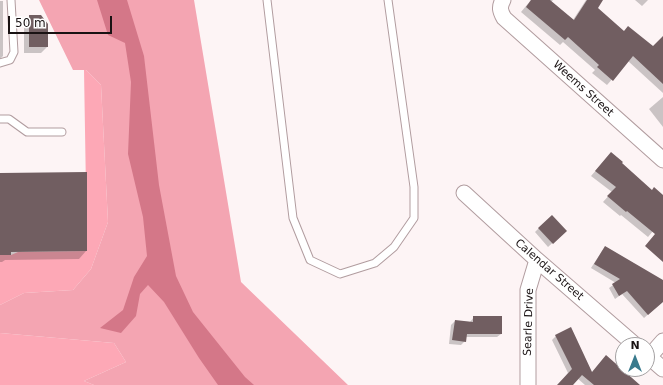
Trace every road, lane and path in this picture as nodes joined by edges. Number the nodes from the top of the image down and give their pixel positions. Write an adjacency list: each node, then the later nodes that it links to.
1 (11, 0): 5 (lane)
2 (267, 0): 3 (lane)
3 (388, 0)
4 (504, 0): 8 (street, Weems Street)
5 (0, 63)
6 (0, 119): 7 (lane)
7 (62, 132)
8 (663, 160)
9 (464, 193): 10 (street, Calendar Street)
10 (537, 260): 11 (street, Calendar Street); 16 (street, Searle Drive)
11 (626, 337)
12 (663, 341): 13 (street)
13 (655, 349)
14 (655, 362): 15 (street)
15 (663, 369)
16 (528, 385)

